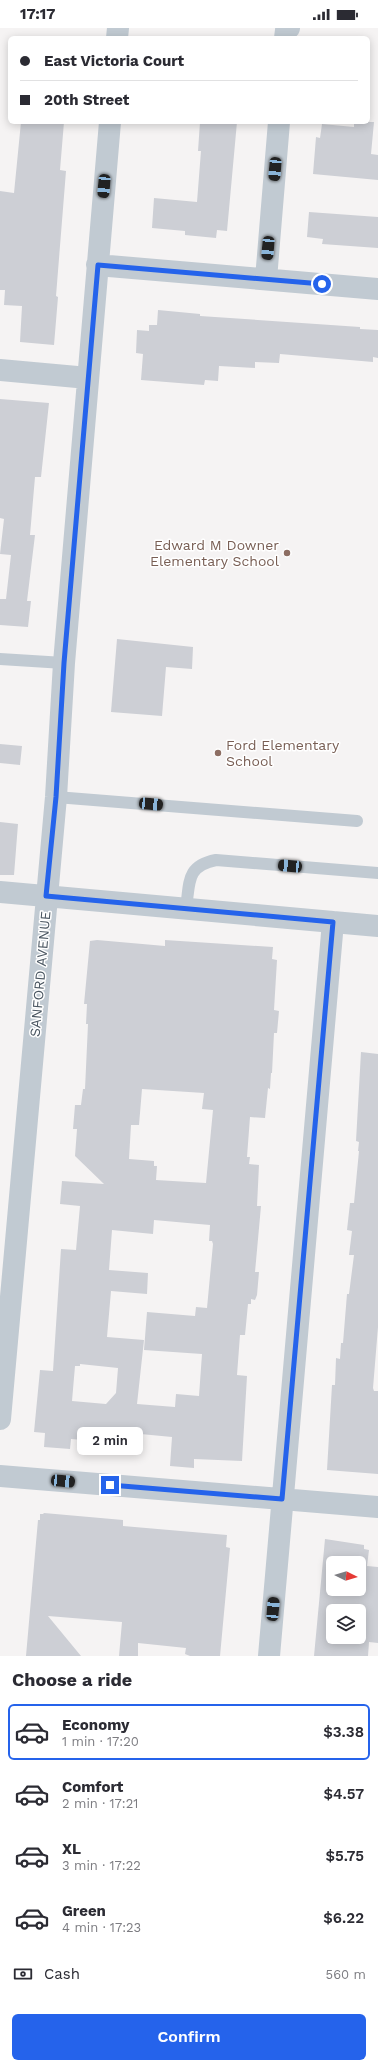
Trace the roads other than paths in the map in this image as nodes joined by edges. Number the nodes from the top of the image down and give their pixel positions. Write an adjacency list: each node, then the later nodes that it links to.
1 (110, 124): 3 (street, SANFORD AVENUE)
2 (278, 124): 4 (street)
3 (98, 265): 4 (street); 7 (street, SANFORD AVENUE)
4 (266, 279): 5 (street)
5 (378, 289)
6 (0, 370): 7 (street)
7 (88, 378): 9 (street, SANFORD AVENUE)
8 (0, 659): 9 (lane)
9 (64, 663): 10 (street, SANFORD AVENUE)
10 (56, 797): 11 (lane); 14 (street, SANFORD AVENUE)
11 (357, 821)
12 (378, 873): 15 (lane)
13 (0, 892): 14 (street)
14 (46, 896): 15 (street); 18 (street, SANFORD AVENUE)
15 (186, 908): 16 (street)
16 (333, 922): 17 (street); 20 (street)
17 (378, 926)
18 (0, 1420)
19 (0, 1476): 20 (street)
20 (282, 1499): 21 (street); 22 (street)
21 (378, 1507)
22 (269, 1656)

